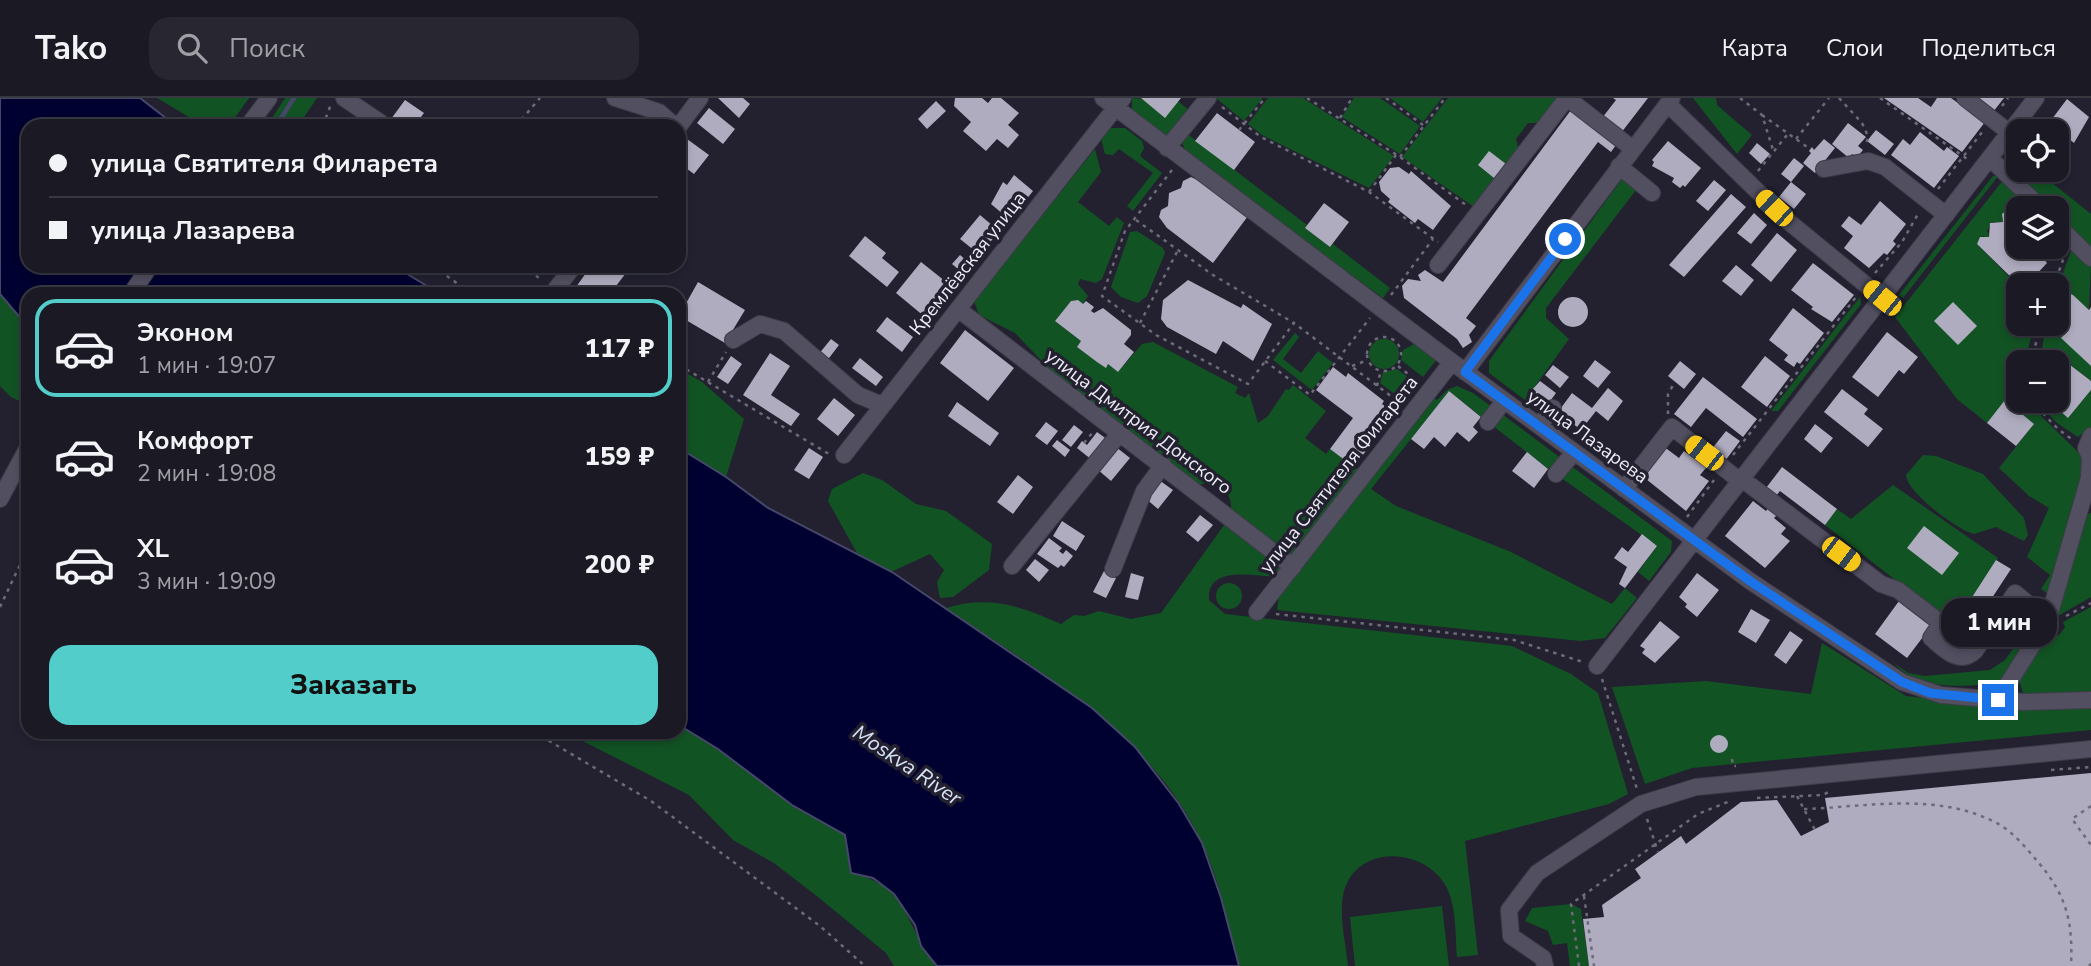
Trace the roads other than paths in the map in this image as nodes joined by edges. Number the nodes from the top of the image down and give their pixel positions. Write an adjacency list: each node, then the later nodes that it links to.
1 (269, 98): 11 (street)
2 (344, 98): 12 (street)
3 (615, 98): 13 (street)
4 (700, 98): 14 (street)
5 (1567, 98): 19 (street); 28 (street)
6 (1965, 98): 16 (street)
7 (2036, 98): 15 (street)
8 (1114, 101): 18 (street, улица Лазарева); 32 (street, Кремлёвская улица)
9 (1213, 101): 18 (street)
10 (1670, 101): 19 (street, улица Святителя Филарета); 31 (street)
11 (253, 119)
12 (375, 119)
13 (668, 119)
14 (683, 119)
15 (2020, 119)
16 (2006, 129)
17 (2006, 137): 20 (street)
18 (1167, 148): 34 (street, улица Лазарева)
19 (1633, 149): 21 (street, улица Святителя Филарета)
20 (1985, 164): 24 (street); 25 (street)
21 (1619, 166): 23 (street); 34 (street, улица Святителя Филарета)
22 (1825, 169): 25 (street)
23 (1652, 193)
24 (2026, 196)
25 (1946, 215): 31 (street)
26 (2069, 237): 27 (street)
27 (2091, 258)
28 (1438, 265)
29 (568, 273): 30 (street)
30 (557, 287)
31 (1882, 298): 47 (street)
32 (958, 309): 36 (street, Кремлёвская улица); 40 (street, улица Дмитрия Донского)
33 (733, 340): 36 (street)
34 (1459, 367): 35 (street, улица Лазарева); 53 (street, улица Святителя Филарета)
35 (1504, 401): 38 (street); 39 (street, улица Лазарева)
36 (883, 405): 43 (street, Кремлёвская улица)
37 (1553, 408): 39 (street)
38 (1488, 422)
39 (1539, 426): 42 (street, улица Лазарева)
40 (1120, 432): 45 (street, улица Дмитрия Донского); 52 (street)
41 (2088, 442): 50 (street)
42 (1574, 452): 46 (street); 48 (street, улица Лазарева)
43 (844, 454)
44 (21, 460): 49 (street)
45 (1163, 465): 53 (street, улица Дмитрия Донского); 54 (street)
46 (1556, 474)
47 (1741, 480): 48 (street); 51 (street); 56 (street)
48 (1624, 489): 51 (street, улица Лазарева)
49 (0, 499)
50 (2087, 503): 56 (street)
51 (1694, 540): 57 (street); 58 (street, улица Лазарева)
52 (1012, 566)
53 (1293, 567): 55 (street, улица Святителя Филарета)
54 (1113, 569)
55 (1257, 612)
56 (2046, 624): 58 (street)
57 (1597, 666)
58 (1998, 700): 59 (street, улица Лазарева)
59 (2091, 700)
60 (2091, 749): 61 (street)
61 (1545, 966)

